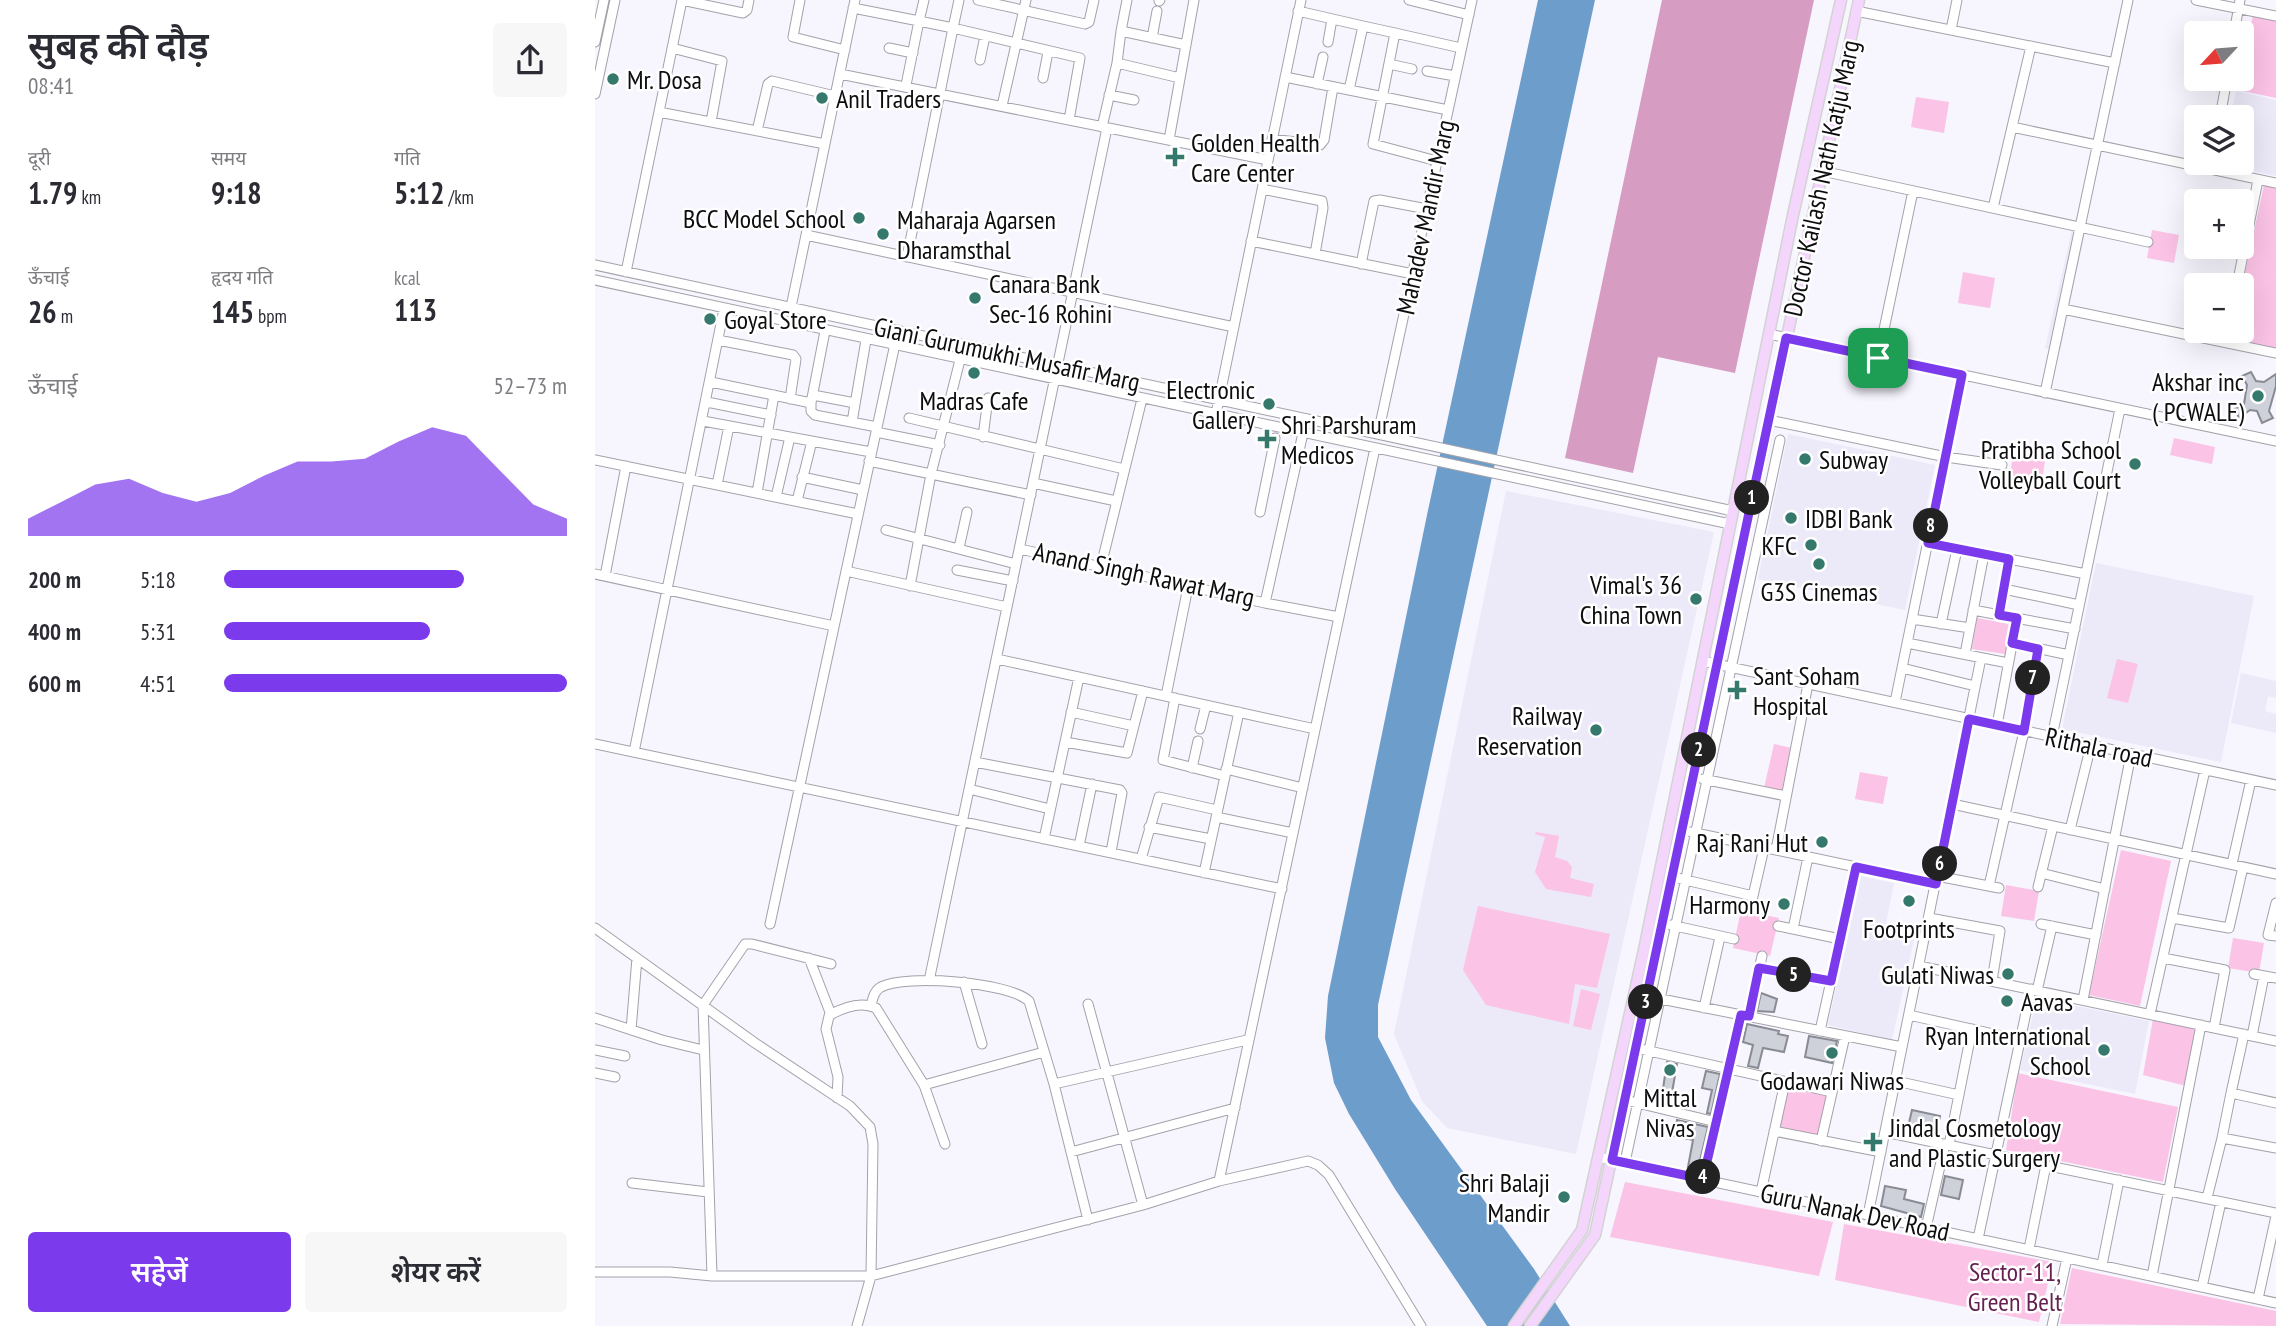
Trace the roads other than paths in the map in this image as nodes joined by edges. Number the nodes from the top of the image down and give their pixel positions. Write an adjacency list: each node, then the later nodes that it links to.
1 (604, 0): 33 (street)
2 (615, 0): 67 (street)
3 (682, 0): 4 (street); 43 (street)
4 (750, 0)
5 (800, 0): 46 (street)
6 (924, 0): 28 (street)
7 (960, 0): 30 (street)
8 (978, 0): 22 (street)
9 (1094, 0): 22 (street)
10 (1127, 0): 32 (street)
11 (1194, 0): 40 (street)
12 (1409, 0): 19 (street)
13 (1472, 0): 25 (street, Mahadev Mandir Marg)
14 (1841, 0): 42 (main road, Doctor Kailash Nath Katju Marg)
15 (1957, 0): 31 (street)
16 (2128, 0): 52 (street)
17 (2196, 0): 21 (street)
18 (1299, 3): 27 (street); 59 (street)
19 (1434, 3): 25 (street)
20 (854, 4): 28 (street); 46 (street)
21 (2239, 4): 26 (street)
22 (1025, 5): 39 (street)
23 (1858, 5): 31 (street); 47 (main road, Doctor Kailash Nath Katju Marg)
24 (1157, 11): 36 (street)
25 (1469, 15): 45 (street, Mahadev Mandir Marg)
26 (2276, 16)
27 (1332, 19): 29 (street); 38 (street)
28 (919, 21): 30 (street); 49 (street)
29 (1363, 26): 34 (street); 65 (street)
30 (953, 28): 35 (street); 66 (street)
31 (1951, 30): 41 (street)
32 (1121, 31): 36 (street); 53 (street)
33 (596, 32): 37 (street)
34 (1395, 33): 45 (street); 54 (street)
35 (985, 36): 39 (street); 51 (street)
36 (1152, 38): 40 (street)
37 (595, 42)
38 (1328, 42)
39 (1016, 44): 48 (street); 72 (street)
40 (1186, 45): 61 (street)
41 (2031, 46): 52 (street); 78 (street)
42 (1830, 47): 47 (main road); 114 (main road, Doctor Kailash Nath Katju Marg)
43 (672, 48): 74 (street); 76 (street)
44 (889, 48): 49 (street)
45 (1461, 48): 58 (street, Mahadev Mandir Marg)
46 (845, 50): 57 (street)
47 (1848, 51): 87 (main road, Doctor Kailash Nath Katju Marg)
48 (1048, 52): 60 (street); 75 (street)
49 (913, 53): 63 (street)
50 (1322, 57): 62 (street)
51 (980, 60)
52 (2115, 62): 83 (street)
53 (1117, 63): 61 (street); 68 (street)
54 (1389, 64): 55 (street); 70 (street)
55 (1412, 69)
56 (1427, 71): 58 (street)
57 (840, 74): 63 (street); 69 (street)
58 (1455, 76): 73 (street, Mahadev Mandir Marg)
59 (1285, 77): 62 (street); 80 (street)
60 (1043, 78)
61 (1180, 78): 81 (street)
62 (1317, 84): 64 (street)
63 (906, 85): 66 (street)
64 (1333, 87): 65 (street); 80 (street)
65 (1349, 90): 70 (street)
66 (940, 93): 72 (street); 100 (street)
67 (595, 94)
68 (1109, 95): 71 (street); 77 (street)
69 (835, 96): 79 (street); 82 (street)
70 (1382, 97): 73 (street); 85 (street)
71 (1133, 100)
72 (1002, 106): 75 (street)
73 (1448, 110): 85 (street, Mahadev Mandir Marg)
74 (659, 112): 76 (street); 103 (street)
75 (1069, 120): 77 (street)
76 (711, 122): 79 (street)
77 (1105, 127): 81 (street); 107 (street)
78 (2012, 127): 83 (street); 93 (street)
79 (757, 131): 82 (street)
80 (1272, 139): 84 (street)
81 (1169, 140): 84 (street)
82 (825, 144): 96 (street)
83 (2097, 146): 86 (street); 95 (street)
84 (1268, 160): 91 (street)
85 (1437, 161): 94 (street, Mahadev Mandir Marg)
86 (2184, 161)
87 (1822, 171): 92 (street); 116 (main road, Doctor Kailash Nath Katju Marg)
88 (2242, 175): 89 (street)
89 (2258, 180): 90 (street); 104 (street)
90 (2276, 183)
91 (1262, 189): 97 (street); 99 (street)
92 (1913, 191): 93 (street); 122 (street)
93 (1993, 208): 95 (street)
94 (1427, 209): 101 (street); 105 (street, Mahadev Mandir Marg)
95 (2080, 227): 98 (street); 110 (street)
96 (806, 235): 100 (street); 108 (street)
97 (1251, 242): 99 (street); 111 (street)
98 (2148, 242)
99 (1315, 254): 101 (street)
100 (907, 257): 107 (street)
101 (1361, 264): 105 (street)
102 (595, 265): 103 (street, Giani Gurumukhi Musafir Marg)
103 (626, 272): 108 (street, Giani Gurumukhi Musafir Marg)
104 (2239, 273)
105 (1413, 274): 149 (street, Mahadev Mandir Marg)
106 (595, 280): 109 (street, Giani Gurumukhi Musafir Marg)
107 (1073, 292): 111 (street); 124 (street)
108 (791, 307): 112 (street, Giani Gurumukhi Musafir Marg)
109 (724, 309): 113 (street, Giani Gurumukhi Musafir Marg); 117 (street)
110 (2063, 309): 115 (street); 128 (street)
111 (1234, 327): 134 (street)
112 (898, 330): 120 (street); 124 (street, Giani Gurumukhi Musafir Marg)
113 (825, 331): 118 (street, Giani Gurumukhi Musafir Marg); 132 (street)
114 (1769, 334): 116 (street); 178 (main road, Doctor Kailash Nath Katju Marg)
115 (2184, 334)
116 (1786, 338): 122 (street); 141 (main road, Doctor Kailash Nath Katju Marg)
117 (718, 340): 127 (street); 131 (street)
118 (866, 340): 120 (street, Giani Gurumukhi Musafir Marg); 136 (street)
119 (2226, 343): 121 (street)
120 (894, 346): 123 (street, Giani Gurumukhi Musafir Marg); 146 (street)
121 (2276, 353)
122 (1878, 358): 125 (street)
123 (960, 360): 126 (street, Giani Gurumukhi Musafir Marg); 145 (street)
124 (1058, 365): 126 (street); 134 (street, Giani Gurumukhi Musafir Marg)
125 (1962, 375): 128 (street); 160 (street)
126 (1055, 380): 133 (street, Giani Gurumukhi Musafir Marg); 158 (street)
127 (711, 382): 129 (street); 135 (street)
128 (2045, 393): 137 (street)
129 (773, 395): 131 (street); 139 (street)
130 (988, 398): 151 (street)
131 (790, 399): 132 (street)
132 (812, 399): 136 (street); 143 (street)
133 (1142, 399): 138 (street, Giani Gurumukhi Musafir Marg); 164 (street)
134 (1219, 399): 138 (street); 149 (street, Giani Gurumukhi Musafir Marg)
135 (707, 402): 139 (street); 142 (street)
136 (855, 403): 143 (street)
137 (2120, 409): 155 (street); 193 (street)
138 (1216, 414): 148 (street, Giani Gurumukhi Musafir Marg)
139 (771, 415): 147 (street)
140 (908, 418): 145 (street)
141 (1769, 420): 160 (street); 221 (main road, Doctor Kailash Nath Katju Marg)
142 (703, 421): 144 (street); 167 (street)
143 (852, 422): 146 (street)
144 (729, 426): 147 (street); 169 (street)
145 (944, 428): 151 (street); 156 (street)
146 (876, 429): 156 (street); 159 (street)
147 (768, 433): 150 (street); 171 (street)
148 (1303, 433): 157 (street, Giani Gurumukhi Musafir Marg); 200 (street, Anand Singh Rawat Marg)
149 (1378, 434): 178 (street, Giani Gurumukhi Musafir Marg)
150 (790, 437): 154 (street); 173 (street)
151 (983, 437): 158 (street)
152 (1275, 438): 177 (street)
153 (1780, 440): 222 (street)
154 (811, 441): 159 (street); 166 (street)
155 (2276, 442)
156 (940, 445): 165 (street)
157 (1375, 448): 180 (street, Giani Gurumukhi Musafir Marg); 205 (street)
158 (1039, 449): 164 (street); 168 (street)
159 (870, 456): 165 (street); 170 (street)
160 (1945, 457): 162 (street); 183 (street)
161 (595, 460): 163 (street)
162 (2002, 465)
163 (626, 466): 167 (street); 194 (street)
164 (1124, 469): 174 (street)
165 (932, 474): 172 (street); 182 (street)
166 (803, 477): 170 (street); 175 (street)
167 (691, 480): 169 (street); 199 (street)
168 (1033, 483): 172 (street); 174 (street)
169 (717, 485): 171 (street)
170 (863, 491): 179 (street)
171 (757, 493): 173 (street)
172 (1031, 495): 185 (street)
173 (776, 497): 175 (street)
174 (1116, 500): 190 (street)
175 (797, 501): 179 (street)
176 (968, 512): 184 (street)
177 (1260, 512)
178 (1733, 512): 180 (main road, Doctor Kailash Nath Katju Marg)
179 (858, 514): 192 (street)
180 (1730, 524): 219 (main road, Doctor Kailash Nath Katju Marg)
181 (886, 530): 182 (street)
182 (919, 539): 184 (street); 196 (street)
183 (1928, 543): 186 (street); 207 (street)
184 (959, 548): 189 (street)
185 (1020, 549): 189 (street); 190 (street, Anand Singh Rawat Marg)
186 (1957, 549): 187 (street); 208 (street)
187 (1984, 554): 188 (street); 203 (street)
188 (2009, 559): 193 (street); 198 (street)
189 (1016, 564): 195 (street)
190 (1101, 566): 197 (street, Anand Singh Rawat Marg)
191 (957, 570): 195 (street)
192 (846, 571): 196 (street); 209 (street)
193 (2086, 574): 201 (street)
194 (600, 575): 199 (street)
195 (1013, 581): 202 (street)
196 (910, 586): 202 (street)
197 (1188, 587): 200 (street, Anand Singh Rawat Marg); 228 (street)
198 (2004, 589): 201 (street); 204 (street)
199 (666, 590): 209 (street); 244 (street)
200 (1265, 603): 205 (street)
201 (2079, 605): 211 (street)
202 (1007, 607): 218 (street)
203 (1973, 610): 204 (street); 210 (street)
204 (1999, 615): 206 (street)
205 (1339, 617): 237 (street)
206 (2017, 618): 211 (street); 213 (street)
207 (1912, 619): 208 (street); 212 (street)
208 (1941, 624): 210 (street)
209 (834, 626): 256 (street)
210 (1970, 628): 215 (street)
211 (2075, 629): 216 (street)
212 (1907, 643): 215 (street); 223 (street)
213 (2012, 643): 214 (street); 220 (street)
214 (2038, 649): 216 (street); 238 (street)
215 (1965, 654): 217 (street)
216 (2069, 655): 239 (street)
217 (1981, 658): 220 (street); 226 (street)
218 (997, 659): 224 (street); 246 (street)
219 (1702, 660): 221 (street, Rithala road); 382 (main road, Doctor Kailash Nath Katju Marg)
220 (2008, 663): 234 (street)
221 (1717, 664): 222 (street, Rithala road); 251 (main road, Doctor Kailash Nath Katju Marg)
222 (1731, 667): 225 (street, Rithala road); 252 (street)
223 (1902, 668): 226 (street); 229 (street)
224 (1079, 677): 227 (street); 231 (street)
225 (1808, 684): 229 (street, Rithala road); 259 (street)
226 (1975, 686): 233 (street)
227 (1143, 691): 228 (street); 235 (street)
228 (1170, 697): 230 (street); 247 (street)
229 (1895, 702): 233 (street, Rithala road)
230 (1206, 705): 232 (street); 236 (street)
231 (1071, 712): 235 (street); 241 (street)
232 (1239, 712): 237 (street); 249 (street)
233 (1969, 719): 234 (street, Rithala road); 260 (street)
234 (1997, 724): 238 (street, Rithala road)
235 (1135, 726): 241 (street)
236 (1200, 729)
237 (1315, 729): 257 (street)
238 (2024, 731): 239 (street, Rithala road); 263 (street)
239 (2052, 737): 243 (street, Rithala road)
240 (1198, 741): 247 (street)
241 (1065, 742): 250 (street)
242 (595, 744): 244 (street)
243 (2091, 745): 245 (street, Rithala road); 268 (street)
244 (634, 752): 256 (street)
245 (2131, 754): 248 (street, Rithala road); 273 (street)
246 (975, 762): 250 (street); 258 (street)
247 (1192, 768): 249 (street)
248 (2204, 770): 253 (street, Rithala road); 278 (street)
249 (1226, 773): 257 (street); 262 (street)
250 (1057, 777): 254 (street); 261 (street)
251 (1694, 777): 252 (street); 267 (main road, Doctor Kailash Nath Katju Marg)
252 (1706, 779): 259 (street); 270 (street)
253 (2251, 780): 255 (street, Rithala road); 281 (street)
254 (1092, 784): 274 (street); 277 (street)
255 (2276, 785)
256 (800, 787): 264 (street); 299 (street)
257 (1303, 788): 269 (street)
258 (969, 789): 261 (street); 264 (street)
259 (1786, 796): 276 (street)
260 (1952, 804): 263 (street); 289 (street)
261 (1050, 808): 271 (street)
262 (1217, 814): 266 (street); 269 (street); 272 (street)
263 (2005, 816): 265 (street); 289 (street)
264 (963, 822): 271 (street); 319 (street)
265 (2053, 826): 268 (street); 285 (street)
266 (1149, 827): 272 (street); 280 (street)
267 (1683, 830): 270 (street); 287 (main road, Doctor Kailash Nath Katju Marg)
268 (2070, 830): 273 (street)
269 (1293, 833): 291 (street)
270 (1695, 833): 275 (street); 288 (street)
271 (1044, 839): 274 (street)
272 (1211, 839): 284 (street)
273 (2115, 839): 278 (street); 292 (street)
274 (1079, 846): 277 (street)
275 (1764, 848): 276 (street); 293 (street)
276 (1776, 850): 279 (street)
277 (1111, 852): 280 (street)
278 (2186, 854): 281 (street); 297 (street)
279 (1808, 857): 282 (street); 305 (street)
280 (1141, 859): 284 (street)
281 (2232, 864): 283 (street)
282 (1856, 867): 289 (street); 310 (street)
283 (2243, 867): 286 (street); 297 (street)
284 (1204, 873): 291 (street)
285 (2041, 873): 290 (street); 292 (street)
286 (2276, 874)
287 (1672, 877): 288 (street); 298 (main road, Doctor Kailash Nath Katju Marg)
288 (1685, 880): 293 (street); 301 (street)
289 (1936, 880): 296 (street)
290 (2038, 887)
291 (1282, 889): 343 (street)
292 (2105, 889): 306 (street)
293 (1753, 896): 295 (street)
294 (2276, 904): 307 (street)
295 (1750, 909)
296 (1929, 918): 316 (street); 321 (street)
297 (2172, 918): 314 (street)
298 (1663, 923): 301 (street); 324 (main road, Doctor Kailash Nath Katju Marg)
299 (770, 924)
300 (2041, 924): 303 (street)
301 (1675, 926): 308 (street); 325 (street)
302 (1779, 926): 305 (street)
303 (2052, 926): 306 (street); 323 (street)
304 (595, 928): 312 (street)
305 (1793, 929): 310 (street)
306 (2096, 935): 326 (street)
307 (2276, 936)
308 (1720, 937): 309 (street); 330 (street)
309 (1734, 939)
310 (1840, 939): 320 (street)
311 (1762, 956): 317 (street)
312 (637, 958): 328 (street); 339 (street)
313 (809, 958): 315 (street); 328 (street); 332 (street)
314 (2163, 958): 331 (street); 337 (street)
315 (831, 964)
316 (1919, 966): 321 (street); 334 (street)
317 (1759, 968): 320 (street); 333 (street)
318 (2276, 978): 341 (street)
319 (929, 981): 322 (street); 329 (street)
320 (1831, 981): 340 (street)
321 (1992, 981): 323 (street)
322 (964, 982): 346 (street); 352 (street)
323 (2034, 990): 326 (street); 344 (street)
324 (1647, 997): 325 (street); 348 (main road, Doctor Kailash Nath Katju Marg)
325 (1659, 999): 330 (street); 351 (street)
326 (2083, 1000): 331 (street)
327 (1088, 1004): 355 (street)
328 (703, 1005): 350 (street); 365 (street)
329 (871, 1005): 332 (street); 361 (street)
330 (1704, 1008): 333 (street)
331 (2150, 1014): 336 (street)
332 (831, 1015): 365 (street)
333 (1745, 1015): 340 (street); 354 (street)
334 (1909, 1015): 338 (street); 347 (street)
335 (595, 1018): 339 (street)
336 (2201, 1025): 337 (street); 390 (street)
337 (2214, 1028): 341 (street)
338 (1972, 1029): 344 (street); 364 (street)
339 (631, 1030): 350 (street)
340 (1821, 1031): 342 (street)
341 (2248, 1035): 345 (street); 363 (street)
342 (1845, 1036): 347 (street); 362 (street)
343 (1247, 1040): 355 (street); 369 (street)
344 (2021, 1040): 381 (street)
345 (2276, 1041)
346 (982, 1044)
347 (1902, 1047): 358 (street)
348 (1636, 1048): 351 (street); 366 (main road, Doctor Kailash Nath Katju Marg)
349 (595, 1050): 353 (street)
350 (703, 1050): 391 (street)
351 (1649, 1051): 354 (street); 367 (street)
352 (1044, 1052): 360 (street); 361 (street)
353 (625, 1056)
354 (1728, 1069): 359 (street); 370 (street)
355 (1107, 1072): 360 (street); 373 (street)
356 (595, 1073): 357 (street)
357 (615, 1077)
358 (1896, 1081): 364 (street); 372 (street)
359 (1785, 1082): 362 (street); 371 (street)
360 (1054, 1084): 379 (street)
361 (924, 1085): 376 (street)
362 (1832, 1093): 375 (street)
363 (2231, 1093): 368 (street); 374 (street)
364 (1959, 1095): 377 (street)
365 (837, 1098): 406 (street)
366 (1625, 1100): 367 (street); 383 (main road, Doctor Kailash Nath Katju Marg)
367 (1637, 1103): 370 (street); 384 (street)
368 (2276, 1103)
369 (1235, 1108): 373 (street); 388 (street)
370 (1716, 1122): 386 (street)
371 (1774, 1131): 375 (street); 392 (street)
372 (1885, 1132): 377 (street); 380 (street)
373 (1124, 1137): 379 (street); 395 (street)
374 (2222, 1138): 378 (street); 393 (street)
375 (1821, 1140): 380 (street)
376 (945, 1144)
377 (1947, 1144): 381 (street); 399 (street)
378 (2276, 1148)
379 (1071, 1152): 398 (street)
380 (1881, 1152): 397 (street)
381 (1997, 1155): 385 (street); 400 (street)
382 (1598, 1157): 383 (street, Guru Nanak Dev Road); 413 (main road, Doctor Kailash Nath Katju Marg)
383 (1612, 1160): 384 (street, Guru Nanak Dev Road); 414 (main road, Doctor Kailash Nath Katju Marg)
384 (1625, 1163): 386 (street, Guru Nanak Dev Road)
385 (2046, 1165): 387 (street); 401 (street)
386 (1703, 1179): 392 (street, Guru Nanak Dev Road)
387 (2119, 1180): 390 (street); 403 (street)
388 (1219, 1181): 395 (street); 412 (street)
389 (632, 1182): 391 (street)
390 (2169, 1190): 393 (street); 407 (street)
391 (708, 1192): 405 (street)
392 (1761, 1192): 397 (street, Guru Nanak Dev Road)
393 (2207, 1198): 394 (street)
394 (2221, 1202): 396 (street); 408 (street)
395 (1143, 1206): 398 (street)
396 (2276, 1214): 409 (street)
397 (1868, 1215): 399 (street, Guru Nanak Dev Road)
398 (1088, 1220): 406 (street)
399 (1926, 1228): 400 (street, Guru Nanak Dev Road)
400 (1978, 1239): 401 (street, Guru Nanak Dev Road)
401 (2029, 1249): 402 (street, Guru Nanak Dev Road)
402 (2067, 1258): 403 (street, Guru Nanak Dev Road); 415 (street)
403 (2102, 1265): 407 (street, Guru Nanak Dev Road)
404 (595, 1272): 405 (street)
405 (712, 1276): 406 (street)
406 (871, 1276): 411 (street)
407 (2152, 1276): 408 (street, Guru Nanak Dev Road)
408 (2202, 1287): 409 (street, Guru Nanak Dev Road)
409 (2258, 1299): 410 (street, Guru Nanak Dev Road)
410 (2276, 1303)
411 (857, 1326)
412 (1420, 1326)
413 (1514, 1326)
414 (1530, 1326)
415 (2052, 1326)

